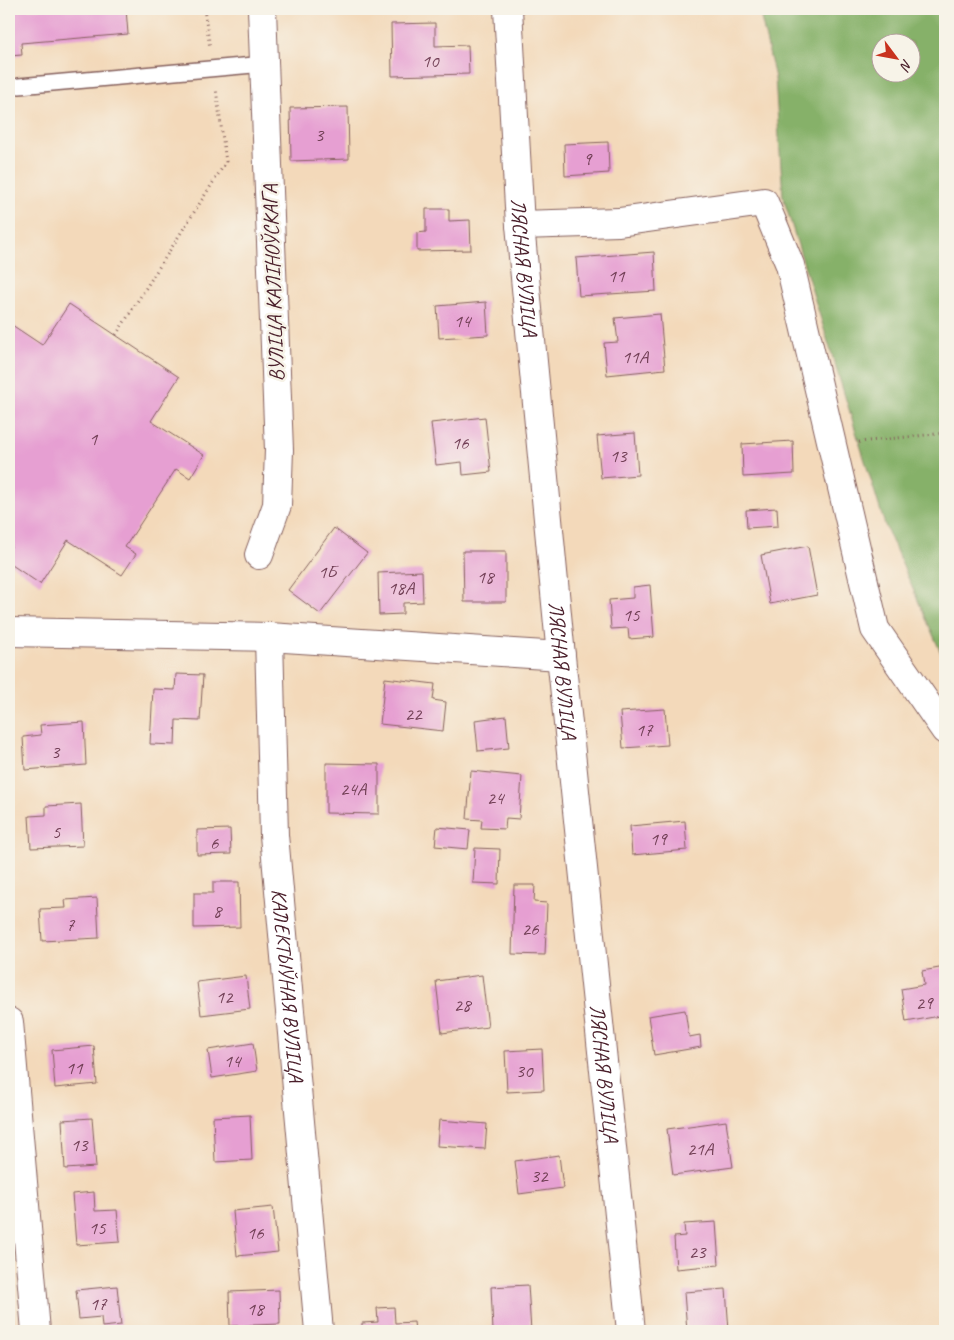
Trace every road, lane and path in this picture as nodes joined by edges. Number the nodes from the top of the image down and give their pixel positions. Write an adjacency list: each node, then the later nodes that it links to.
1 (204, 9): 5 (path)
2 (262, 9): 4 (street, ВУЛІЦА КАЛІНОЎСКАГА)
3 (508, 9): 7 (street, ЛЯСНАЯ ВУЛІЦА)
4 (264, 64): 5 (lane); 11 (street, ВУЛІЦА КАЛІНОЎСКАГА)
5 (213, 68): 6 (lane); 8 (path)
6 (19, 86)
7 (520, 225): 10 (street); 14 (street, ЛЯСНАЯ ВУЛІЦА)
8 (116, 335)
9 (945, 433): 10 (path)
10 (832, 445): 15 (street)
11 (259, 555)
12 (9, 632): 13 (street)
13 (269, 637): 14 (street); 18 (street, КАЛЕКТЫЎНАЯ ВУЛІЦА)
14 (562, 656): 19 (street, ЛЯСНАЯ ВУЛІЦА)
15 (945, 730)
16 (9, 1022): 17 (street)
17 (36, 1331)
18 (319, 1331)
19 (631, 1331)

